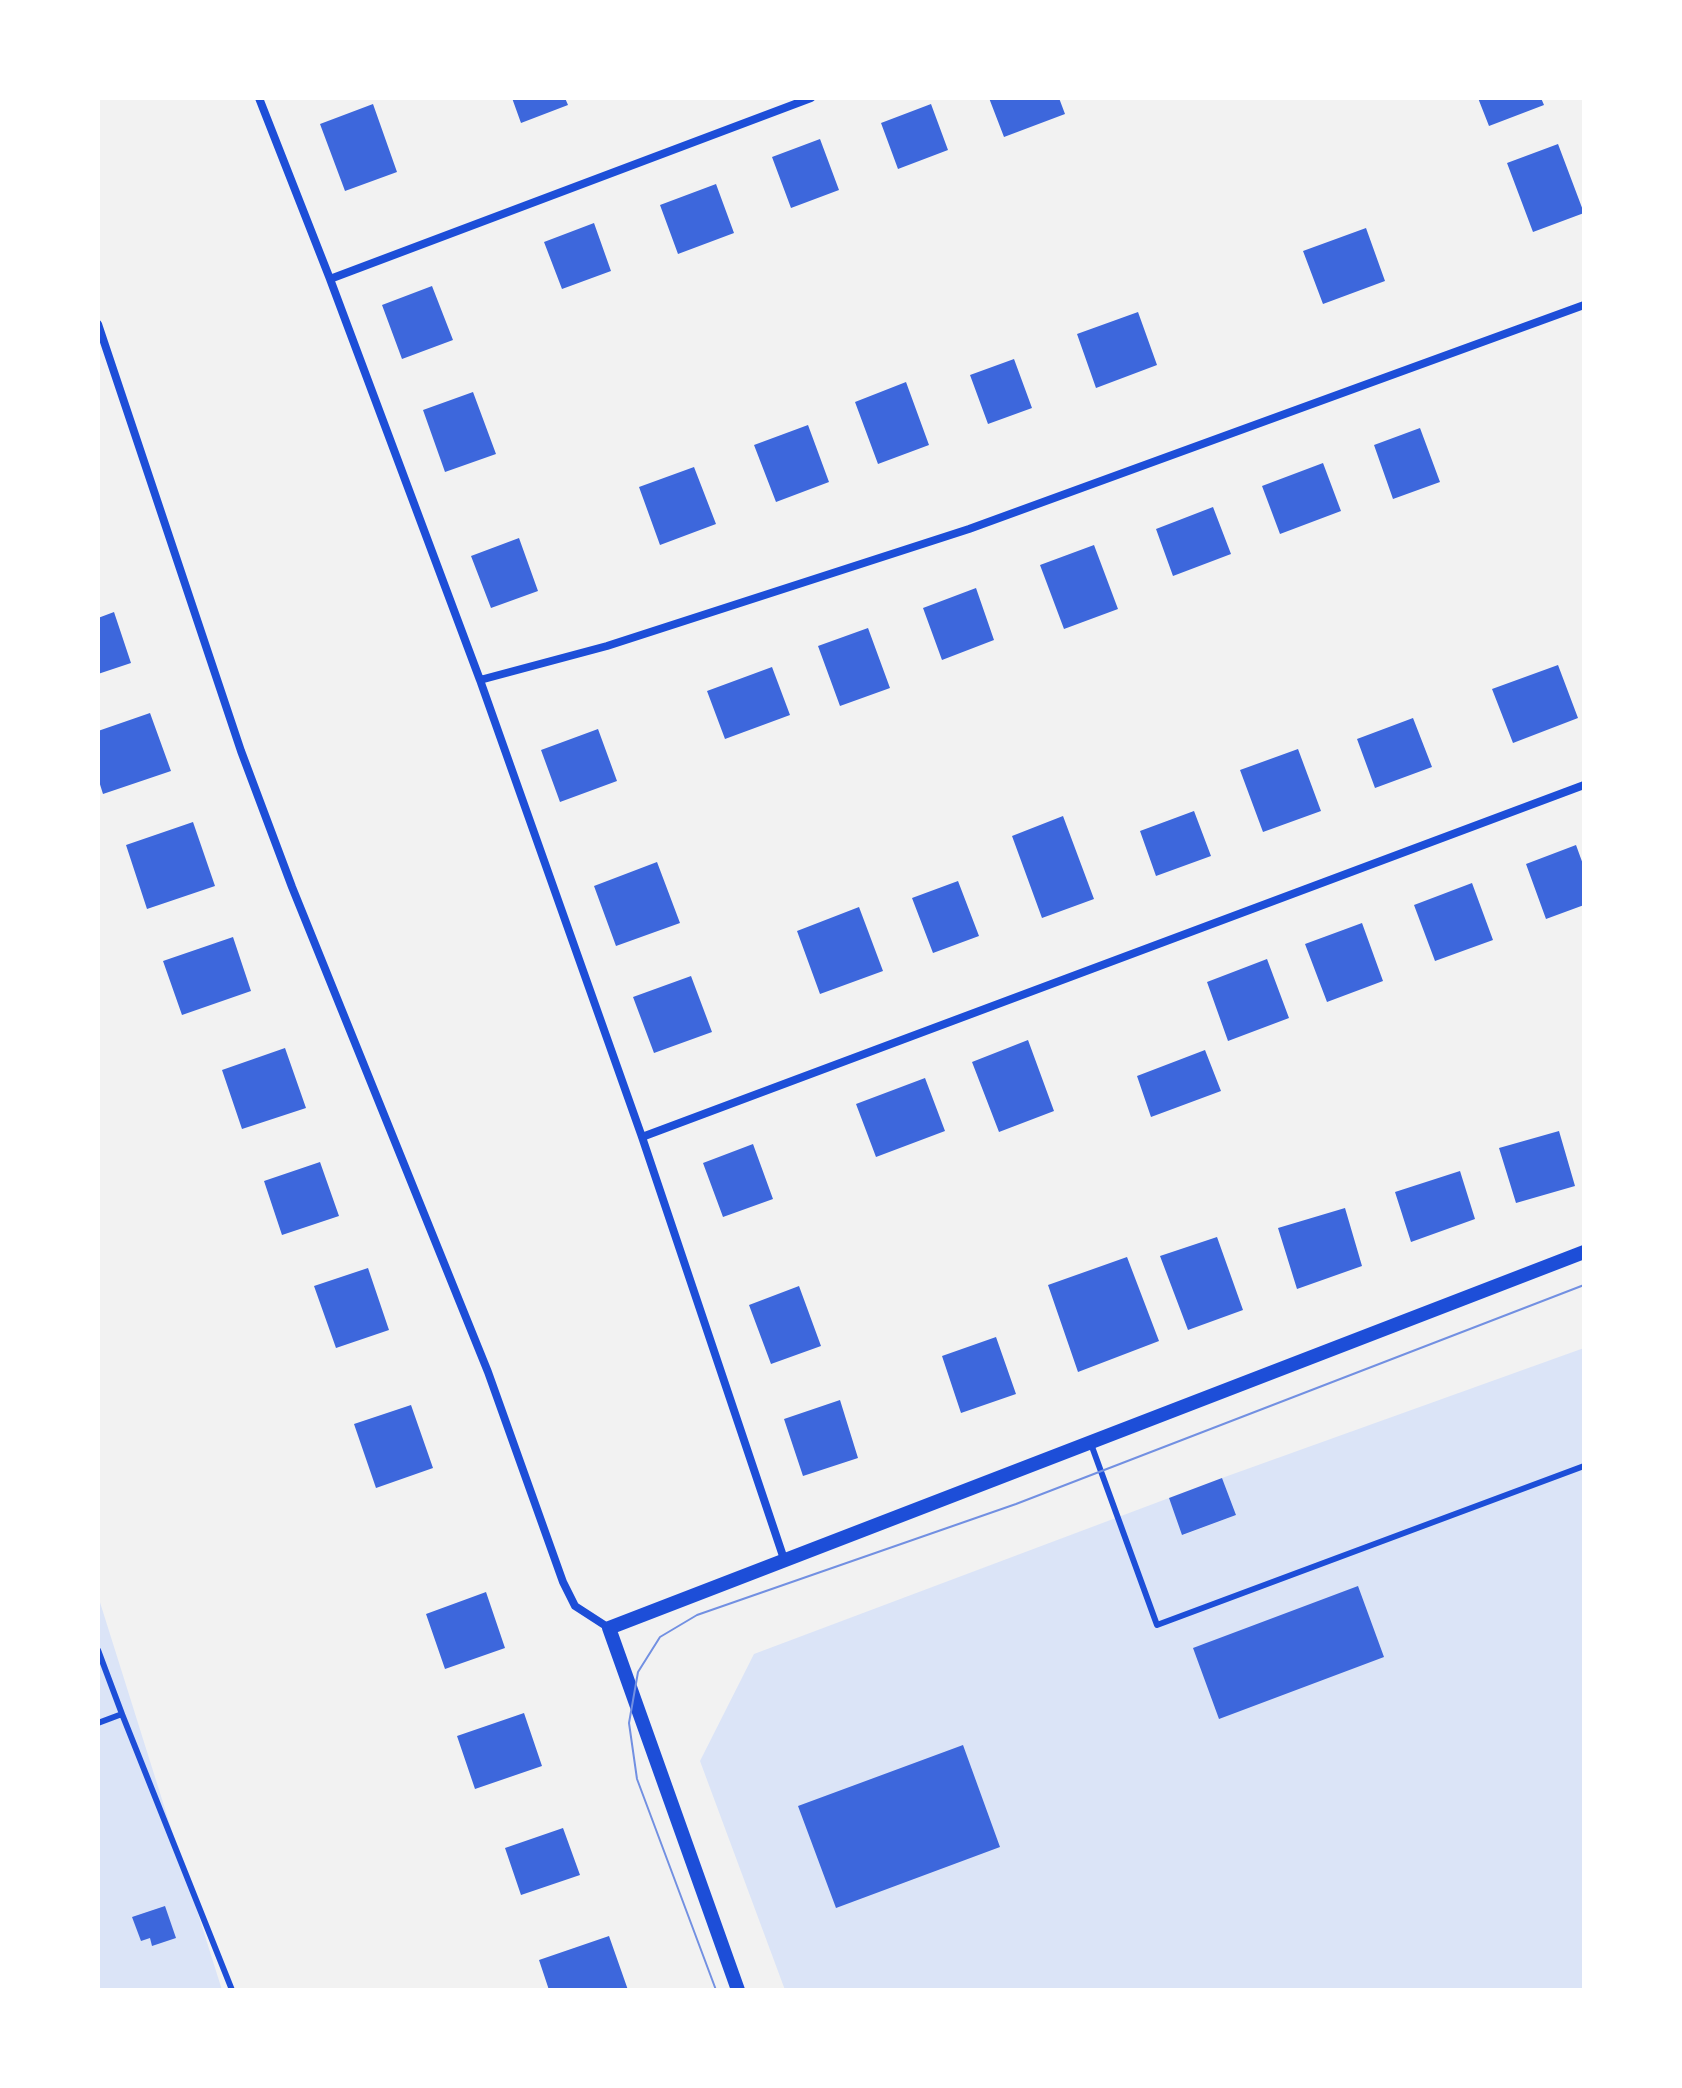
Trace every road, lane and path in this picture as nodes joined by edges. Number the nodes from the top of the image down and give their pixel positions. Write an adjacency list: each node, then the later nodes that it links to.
1 (259, 98): 3 (street)
2 (811, 98): 3 (street)
3 (330, 279): 6 (street)
4 (1584, 305): 6 (street)
5 (98, 324): 13 (street)
6 (480, 680): 8 (street)
7 (1584, 785): 8 (street)
8 (642, 1137): 12 (street)
9 (1584, 1252): 10 (street)
10 (1090, 1442): 11 (lane); 12 (street)
11 (1584, 1466)
12 (784, 1559): 13 (street)
13 (609, 1628): 18 (street)
14 (98, 1650): 15 (lane)
15 (122, 1714): 16 (lane); 17 (lane)
16 (98, 1723)
17 (232, 1990)
18 (738, 1990)

